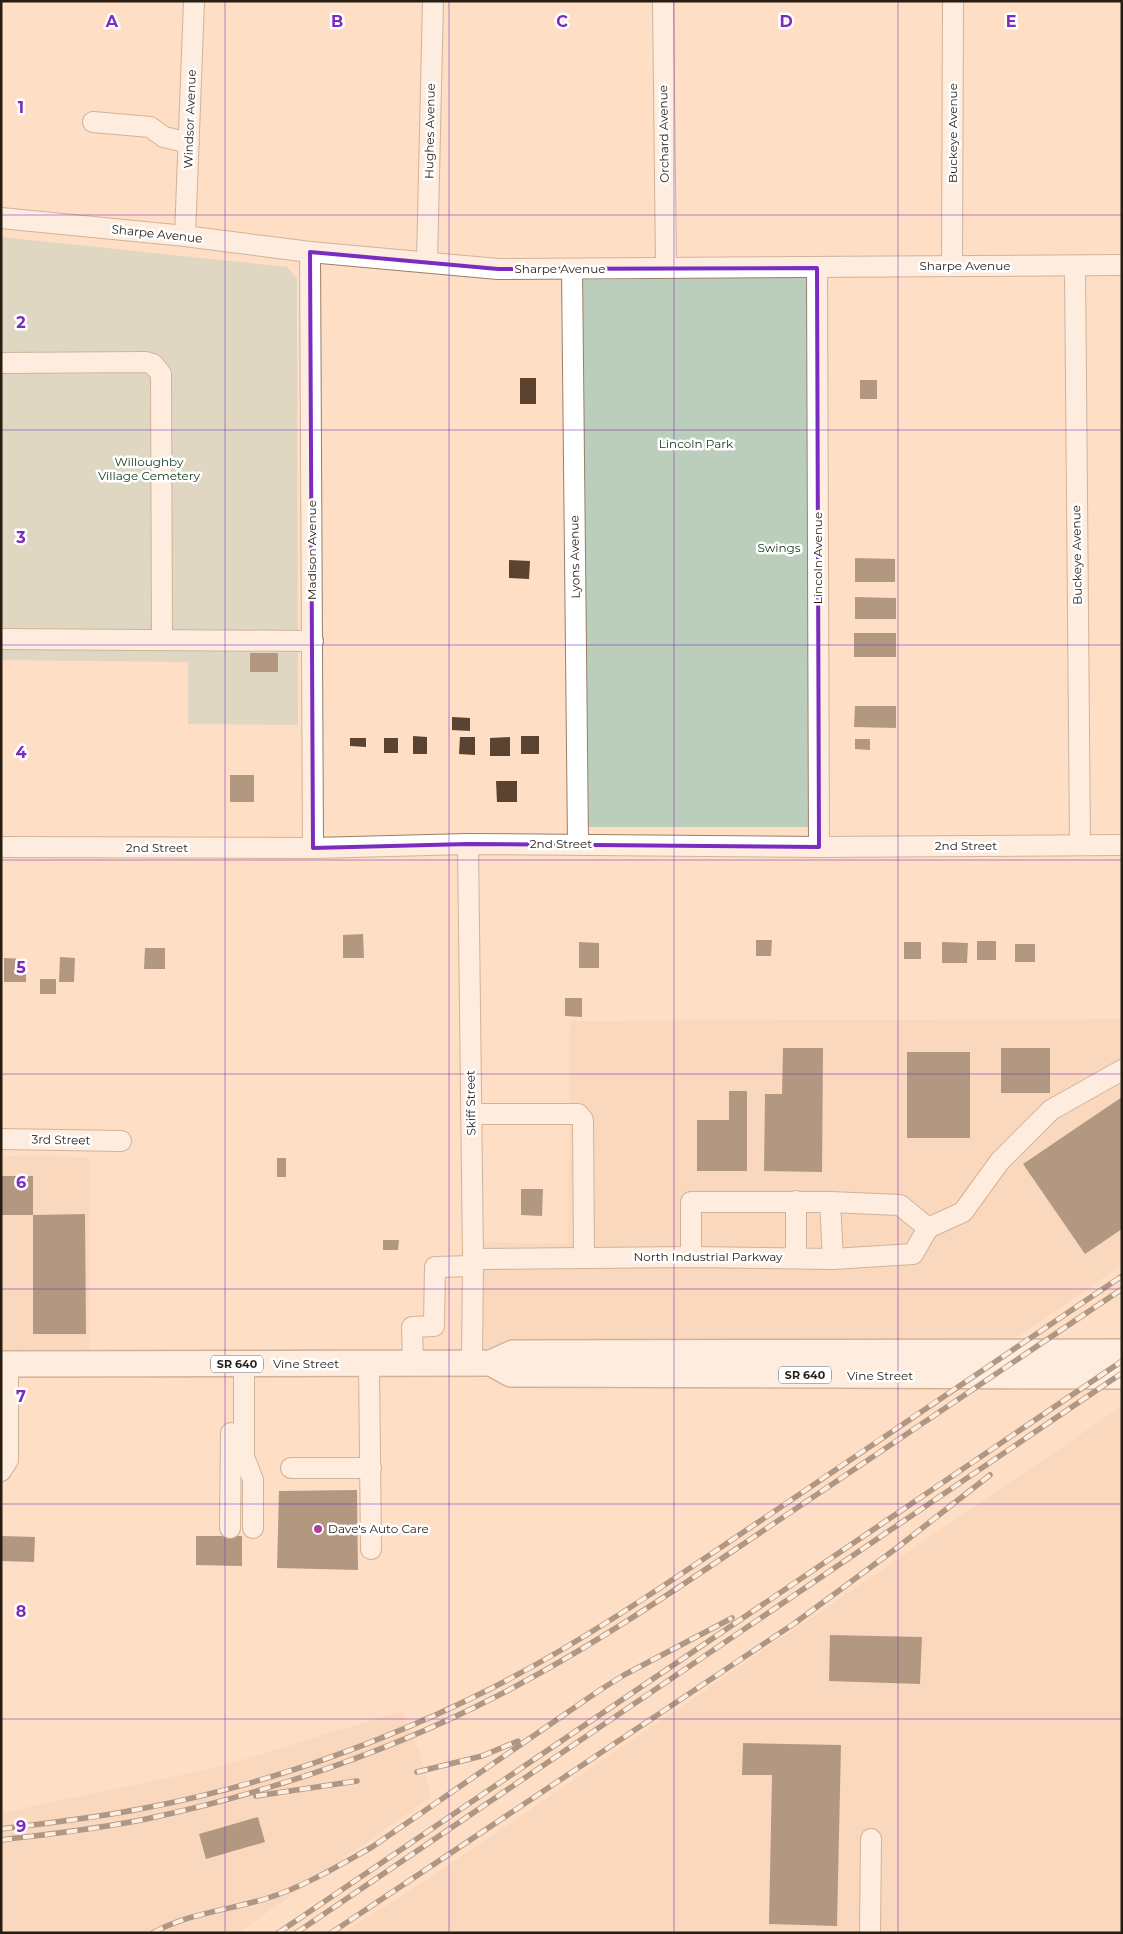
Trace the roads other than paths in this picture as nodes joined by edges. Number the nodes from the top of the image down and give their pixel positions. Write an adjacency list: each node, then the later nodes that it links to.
1 (194, 1): 6 (street, Windsor Avenue)
2 (433, 1): 10 (street, Hughes Avenue)
3 (663, 1): 14 (street, Orchard Avenue)
4 (953, 1): 11 (street, Buckeye Avenue)
5 (93, 122): 6 (street)
6 (189, 143): 8 (street, Windsor Avenue)
7 (1, 218): 8 (street, Sharpe Avenue)
8 (185, 236): 9 (street, Sharpe Avenue)
9 (310, 252): 10 (street, Sharpe Avenue); 20 (street, Madison Avenue)
10 (427, 262): 16 (street, Sharpe Avenue)
11 (952, 265): 13 (street, Sharpe Avenue); 15 (street, Sharpe Avenue)
12 (1122, 265): 13 (street, Sharpe Avenue)
13 (1075, 266): 23 (street, Buckeye Avenue)
14 (666, 267): 15 (street, Sharpe Avenue); 16 (street, Sharpe Avenue)
15 (817, 268): 26 (street, Lincoln Avenue)
16 (572, 269): 22 (street, Lyons Avenue)
17 (1, 363): 19 (street)
18 (1, 640): 19 (street)
19 (162, 640): 20 (street)
20 (312, 641): 27 (street, Madison Avenue)
21 (468, 844): 22 (street, 2nd Street); 27 (street, 2nd Street); 29 (street, Skiff Street)
22 (578, 844): 26 (street, 2nd Street)
23 (1080, 845): 24 (street, 2nd Street); 26 (street, 2nd Street)
24 (1122, 845)
25 (1, 847): 27 (street, 2nd Street)
26 (819, 847)
27 (313, 848)
28 (1122, 1070): 34 (street)
29 (471, 1114): 36 (street); 39 (street, Skiff Street)
30 (1, 1139): 31 (street, 3rd Street)
31 (121, 1141)
32 (796, 1201): 33 (street); 35 (street); 37 (street)
33 (830, 1202): 34 (street); 38 (street)
34 (928, 1228): 38 (street, North Industrial Parkway)
35 (691, 1257): 36 (street, North Industrial Parkway); 37 (street, North Industrial Parkway)
36 (584, 1258): 39 (street, North Industrial Parkway)
37 (796, 1258): 38 (street, North Industrial Parkway)
38 (832, 1259)
39 (473, 1263): 41 (street, North Industrial Parkway); 42 (street, Skiff Street)
40 (1122, 1352): 42 (main road, Vine Street / SR 640)
41 (413, 1363): 42 (main road, Vine Street / SR 640); 45 (main road, Vine Street / SR 640)
42 (481, 1363): 46 (main road, Vine Street / SR 640)
43 (5, 1364): 44 (main road, Vine Street / SR 640); 49 (street)
44 (238, 1364): 45 (main road, Vine Street / SR 640); 50 (street); 51 (street)
45 (370, 1364): 48 (street)
46 (1122, 1376)
47 (291, 1468): 48 (street)
48 (371, 1468): 52 (street)
49 (1, 1471)
50 (230, 1528)
51 (253, 1528)
52 (372, 1548)
53 (871, 1839): 54 (street)
54 (870, 1933)

